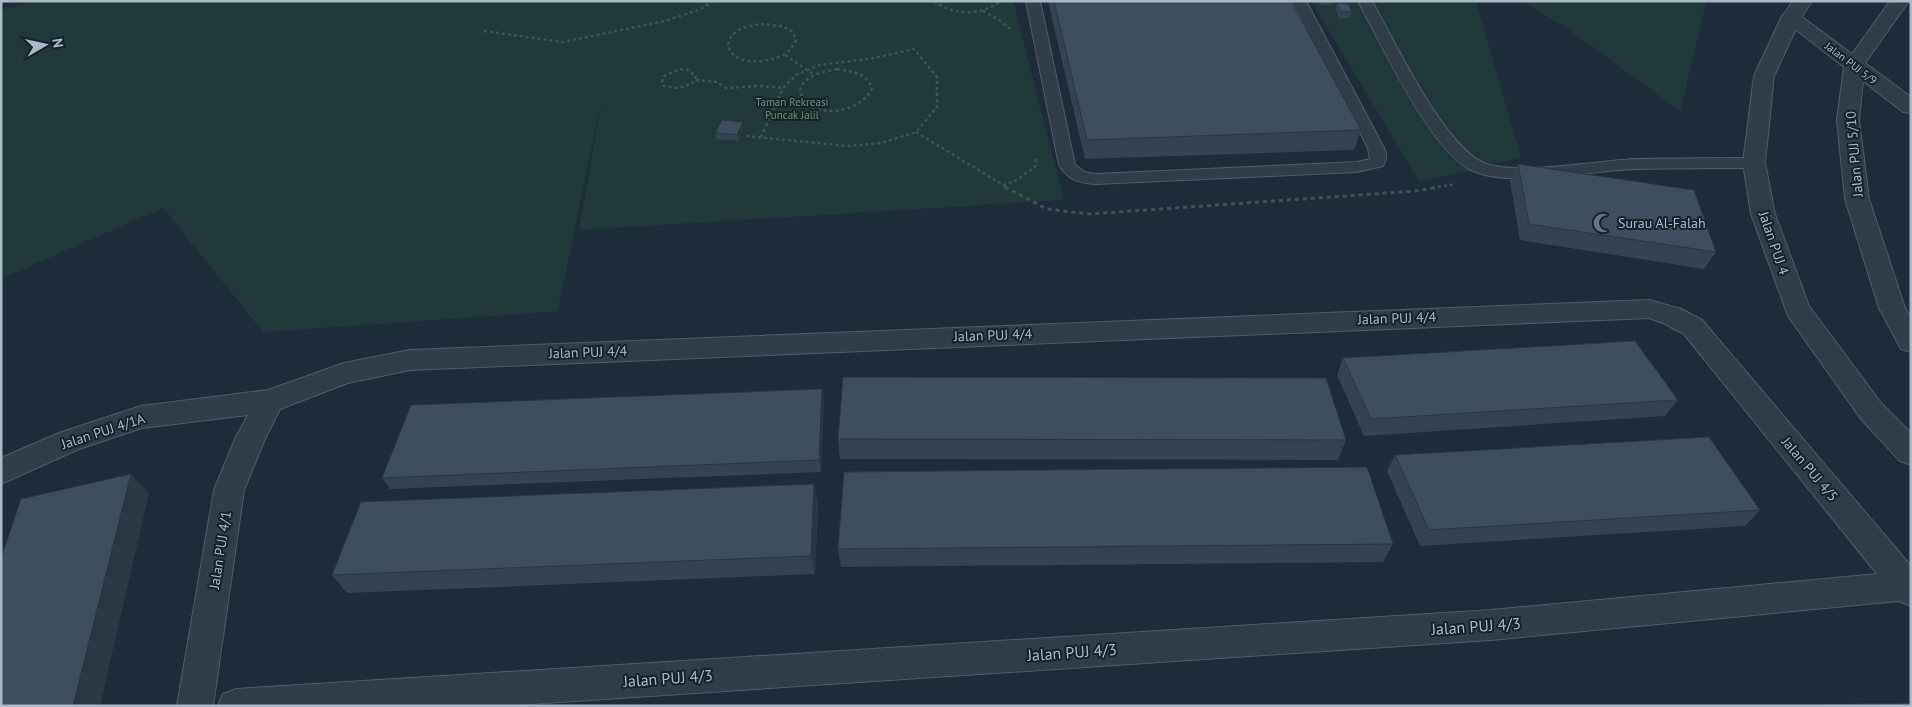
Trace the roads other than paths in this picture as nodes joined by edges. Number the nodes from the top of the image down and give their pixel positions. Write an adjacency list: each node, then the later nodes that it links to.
1 (1033, 1): 2 (lane)
2 (1299, 1)
3 (1365, 1): 8 (lane)
4 (1900, 1): 6 (street, Jalan PUJ 5/10)
5 (1797, 10): 6 (street, Jalan PUJ 5/9); 8 (street, Jalan PUJ 4)
6 (1854, 65): 7 (street, Jalan PUJ 5/9); 9 (street, Jalan PUJ 5/10)
7 (1911, 107)
8 (1754, 163): 12 (street, Jalan PUJ 4)
9 (1911, 342)
10 (1709, 347): 11 (street, Jalan PUJ 4/4); 14 (street, Jalan PUJ 4/5)
11 (270, 401): 13 (street, Jalan PUJ 4/1A); 15 (street, Jalan PUJ 4/1)
12 (1911, 453)
13 (1, 472)
14 (1909, 589): 16 (street, Jalan PUJ 4/3)
15 (195, 706)
16 (236, 706)

